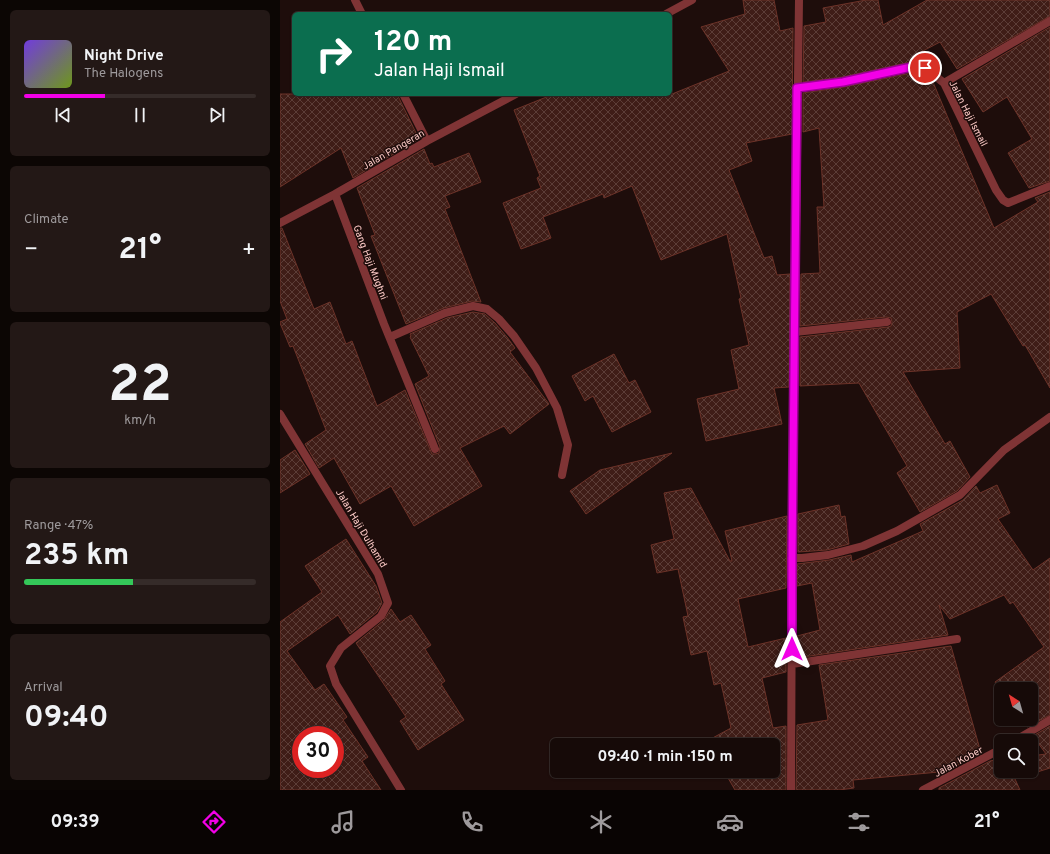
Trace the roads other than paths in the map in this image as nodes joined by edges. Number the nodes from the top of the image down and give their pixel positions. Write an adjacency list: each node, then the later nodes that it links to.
1 (355, 0): 4 (street)
2 (692, 0): 5 (street)
3 (799, 0): 8 (street)
4 (361, 12)
5 (670, 12)
6 (1050, 21): 7 (street)
7 (944, 83): 8 (street, Jalan Haji Ismail); 12 (street, Jalan Haji Ismail)
8 (797, 88): 16 (street)
9 (404, 96): 11 (street)
10 (512, 96): 11 (street, Jalan Pangeran)
11 (427, 141): 13 (street, Jalan Pangeran)
12 (1050, 186)
13 (335, 194): 14 (street, Jalan Pangeran); 17 (street, Gang Haji Mughni)
14 (280, 223)
15 (887, 322): 16 (street)
16 (795, 332): 22 (street)
17 (390, 337): 20 (street, Gang Haji Mughni); 21 (street)
18 (280, 414): 28 (street, Jalan Haji Dulhamid)
19 (1050, 417): 22 (street)
20 (435, 449)
21 (562, 475)
22 (792, 558): 24 (street)
23 (957, 639): 24 (street)
24 (792, 664): 29 (street)
25 (1050, 720): 26 (street)
26 (1026, 734)
27 (994, 753): 30 (street, Jalan Kober)
28 (401, 790)
29 (791, 790)
30 (924, 790)

